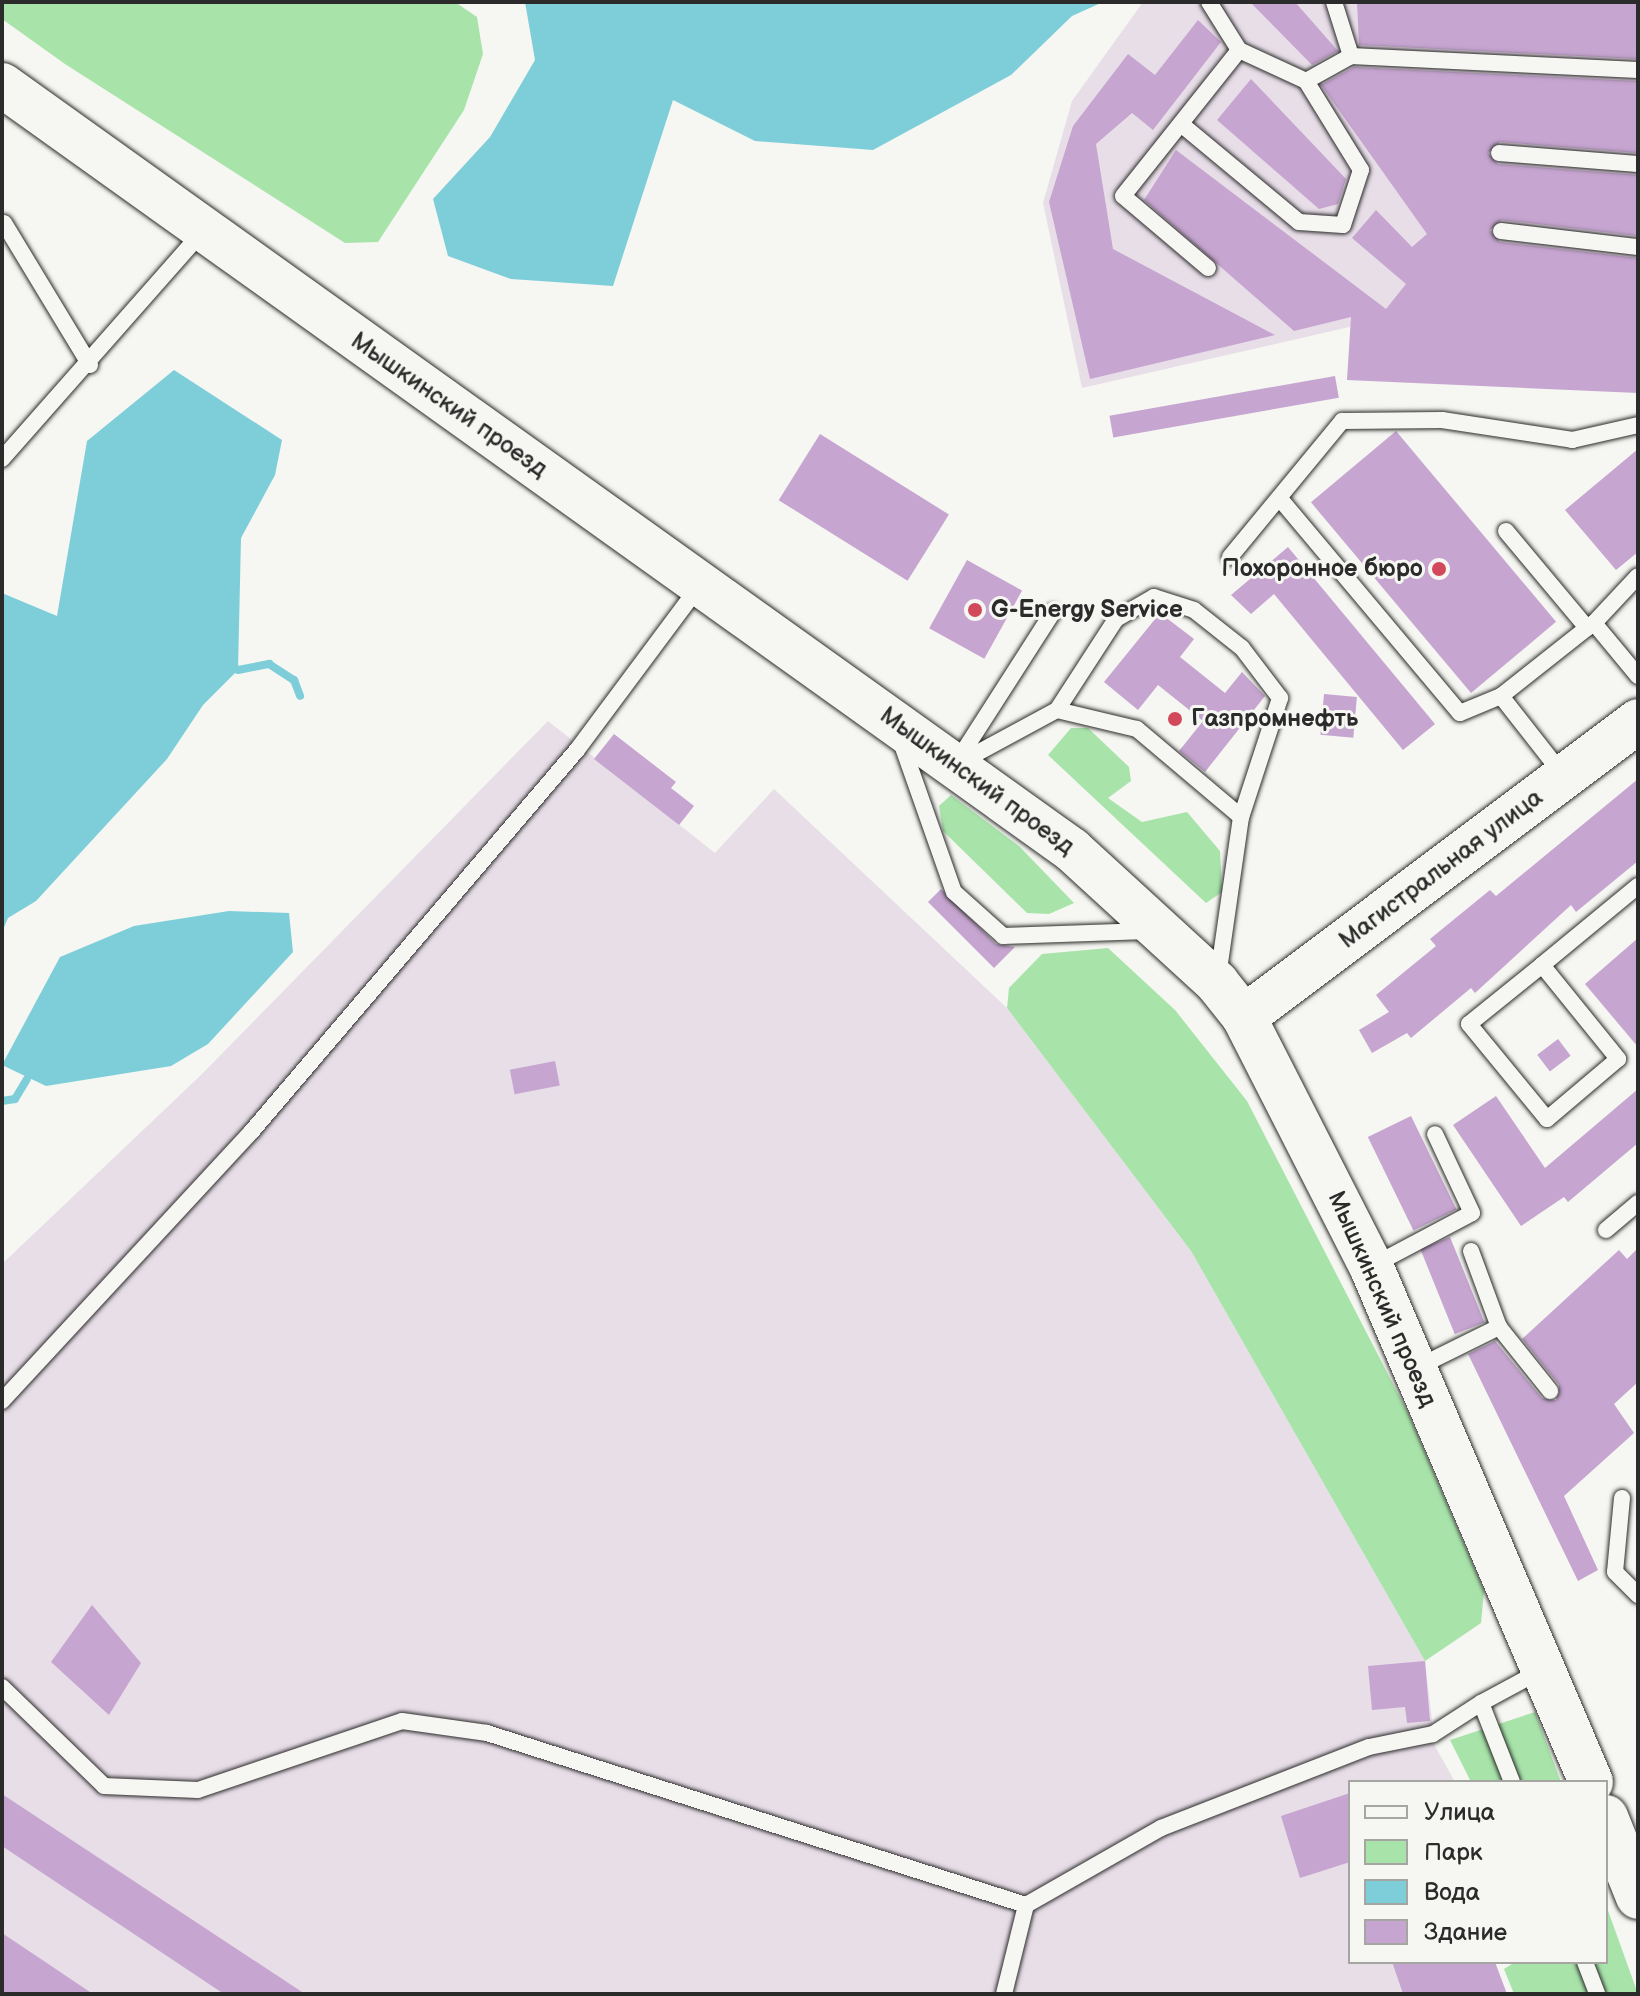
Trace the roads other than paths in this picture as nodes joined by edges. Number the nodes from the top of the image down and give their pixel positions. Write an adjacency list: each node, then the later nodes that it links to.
1 (1209, 2): 3 (lane)
2 (1334, 2): 4 (lane)
3 (1239, 50): 6 (lane); 8 (lane)
4 (1351, 56): 5 (lane); 6 (lane)
5 (1638, 70)
6 (1306, 81): 8 (lane)
7 (2, 85): 13 (main road, Мышкинский проезд)
8 (1181, 124): 15 (lane)
9 (1499, 153): 10 (lane)
10 (1638, 164)
11 (4, 223): 16 (lane)
12 (1501, 231): 14 (lane)
13 (202, 232): 16 (lane); 23 (main road, Мышкинский проезд)
14 (1638, 247)
15 (1208, 268)
16 (90, 365): 18 (lane)
17 (1638, 425): 19 (lane)
18 (2, 459)
19 (1281, 500): 21 (lane); 27 (lane)
20 (1506, 531): 25 (lane)
21 (1230, 557)
22 (1638, 576): 25 (lane)
23 (702, 583): 29 (main road, Мышкинский проезд); 47 (lane)
24 (1053, 612): 31 (lane)
25 (1590, 625): 26 (lane); 27 (lane)
26 (1638, 676)
27 (1501, 696): 32 (lane)
28 (1057, 710): 31 (lane); 33 (lane); 33 (lane)
29 (893, 719): 31 (main road, Мышкинский проезд); 35 (lane)
30 (1637, 722): 32 (main road, Магистральная улица)
31 (956, 764): 35 (main road, Мышкинский проезд)
32 (1564, 776): 38 (main road, Магистральная улица)
33 (1241, 817): 37 (lane)
34 (1638, 886): 36 (lane)
35 (1166, 932): 37 (main road, Мышкинский проезд)
36 (1542, 965): 36 (lane)
37 (1217, 983): 38 (main road, Мышкинский проезд)
38 (1244, 1017): 43 (main road, Мышкинский проезд)
39 (1435, 1134): 43 (lane)
40 (1638, 1203): 41 (lane)
41 (1606, 1230)
42 (1471, 1251): 44 (lane)
43 (1371, 1266): 45 (main road, Мышкинский проезд)
44 (1499, 1327): 45 (lane); 46 (lane)
45 (1415, 1369): 50 (main road, Мышкинский проезд)
46 (1550, 1391)
47 (2, 1401)
48 (1622, 1498): 49 (lane)
49 (1638, 1595)
50 (1544, 1669): 52 (lane); 54 (main road, Мышкинский проезд)
51 (2, 1687): 57 (lane)
52 (1481, 1703): 53 (lane); 57 (lane)
53 (1511, 1780)
54 (1590, 1780)
55 (1608, 1822): 56 (main road)
56 (1638, 1897)
57 (1026, 1905): 59 (lane)
58 (1586, 1964): 60 (lane)
59 (1004, 1994)
60 (1597, 1994)

